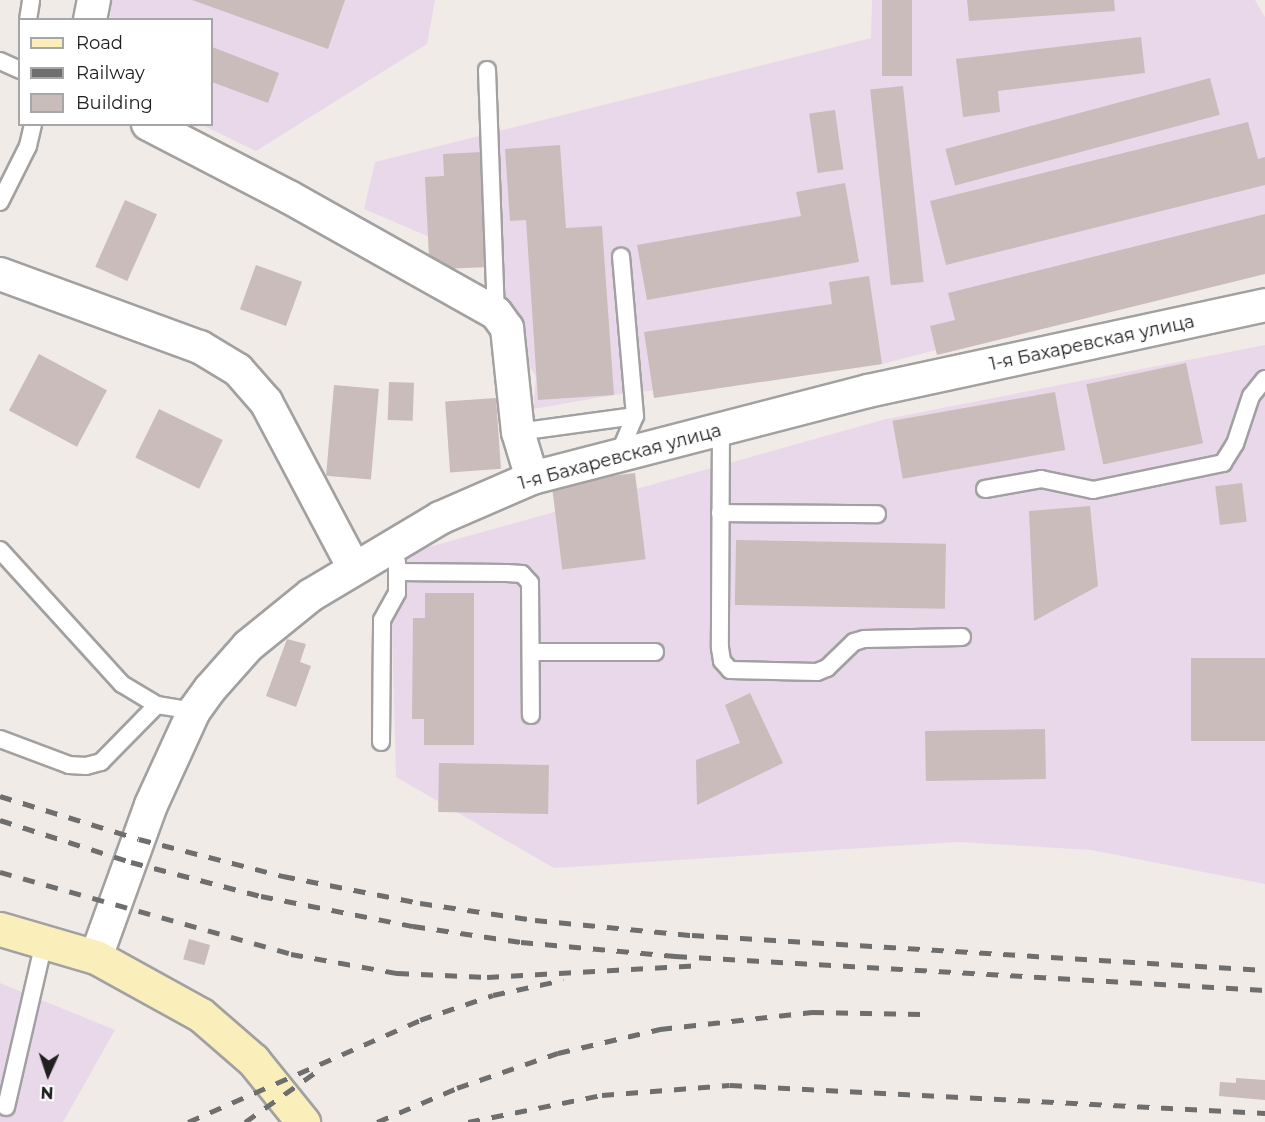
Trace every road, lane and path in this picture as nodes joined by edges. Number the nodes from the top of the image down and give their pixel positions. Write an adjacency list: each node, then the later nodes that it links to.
1 (31, 0): 3 (lane)
2 (94, 0): 4 (street)
3 (28, 18)
4 (90, 18)
5 (0, 60): 6 (lane)
6 (18, 69)
7 (487, 70): 14 (lane)
8 (33, 126): 10 (lane)
9 (152, 126): 14 (street)
10 (0, 202)
11 (621, 257): 16 (lane)
12 (0, 274): 26 (street)
13 (1264, 309): 17 (street, 1-я Бахаревская улица)
14 (496, 313): 18 (street)
15 (1265, 379): 21 (lane)
16 (635, 416): 18 (lane); 19 (lane)
17 (721, 429): 19 (street, 1-я Бахаревская улица); 22 (lane)
18 (518, 432): 20 (street)
19 (618, 456): 20 (street, 1-я Бахаревская улица)
20 (532, 478): 25 (street, 1-я Бахаревская улица)
21 (985, 489)
22 (720, 513): 23 (lane); 27 (lane)
23 (877, 514)
24 (0, 550): 30 (lane)
25 (397, 558): 26 (street, 1-я Бахаревская улица); 28 (lane); 34 (lane)
26 (354, 568): 31 (street, 1-я Бахаревская улица)
27 (962, 637)
28 (531, 652): 29 (lane); 32 (lane)
29 (655, 652)
30 (158, 705): 31 (lane); 33 (lane)
31 (195, 711): 37 (street, 1-я Бахаревская улица)
32 (531, 715)
33 (0, 739)
34 (381, 742)
35 (0, 929): 36 (main road)
36 (44, 942): 37 (main road); 38 (lane)
37 (96, 957): 39 (main road)
38 (6, 1107)
39 (303, 1122)

